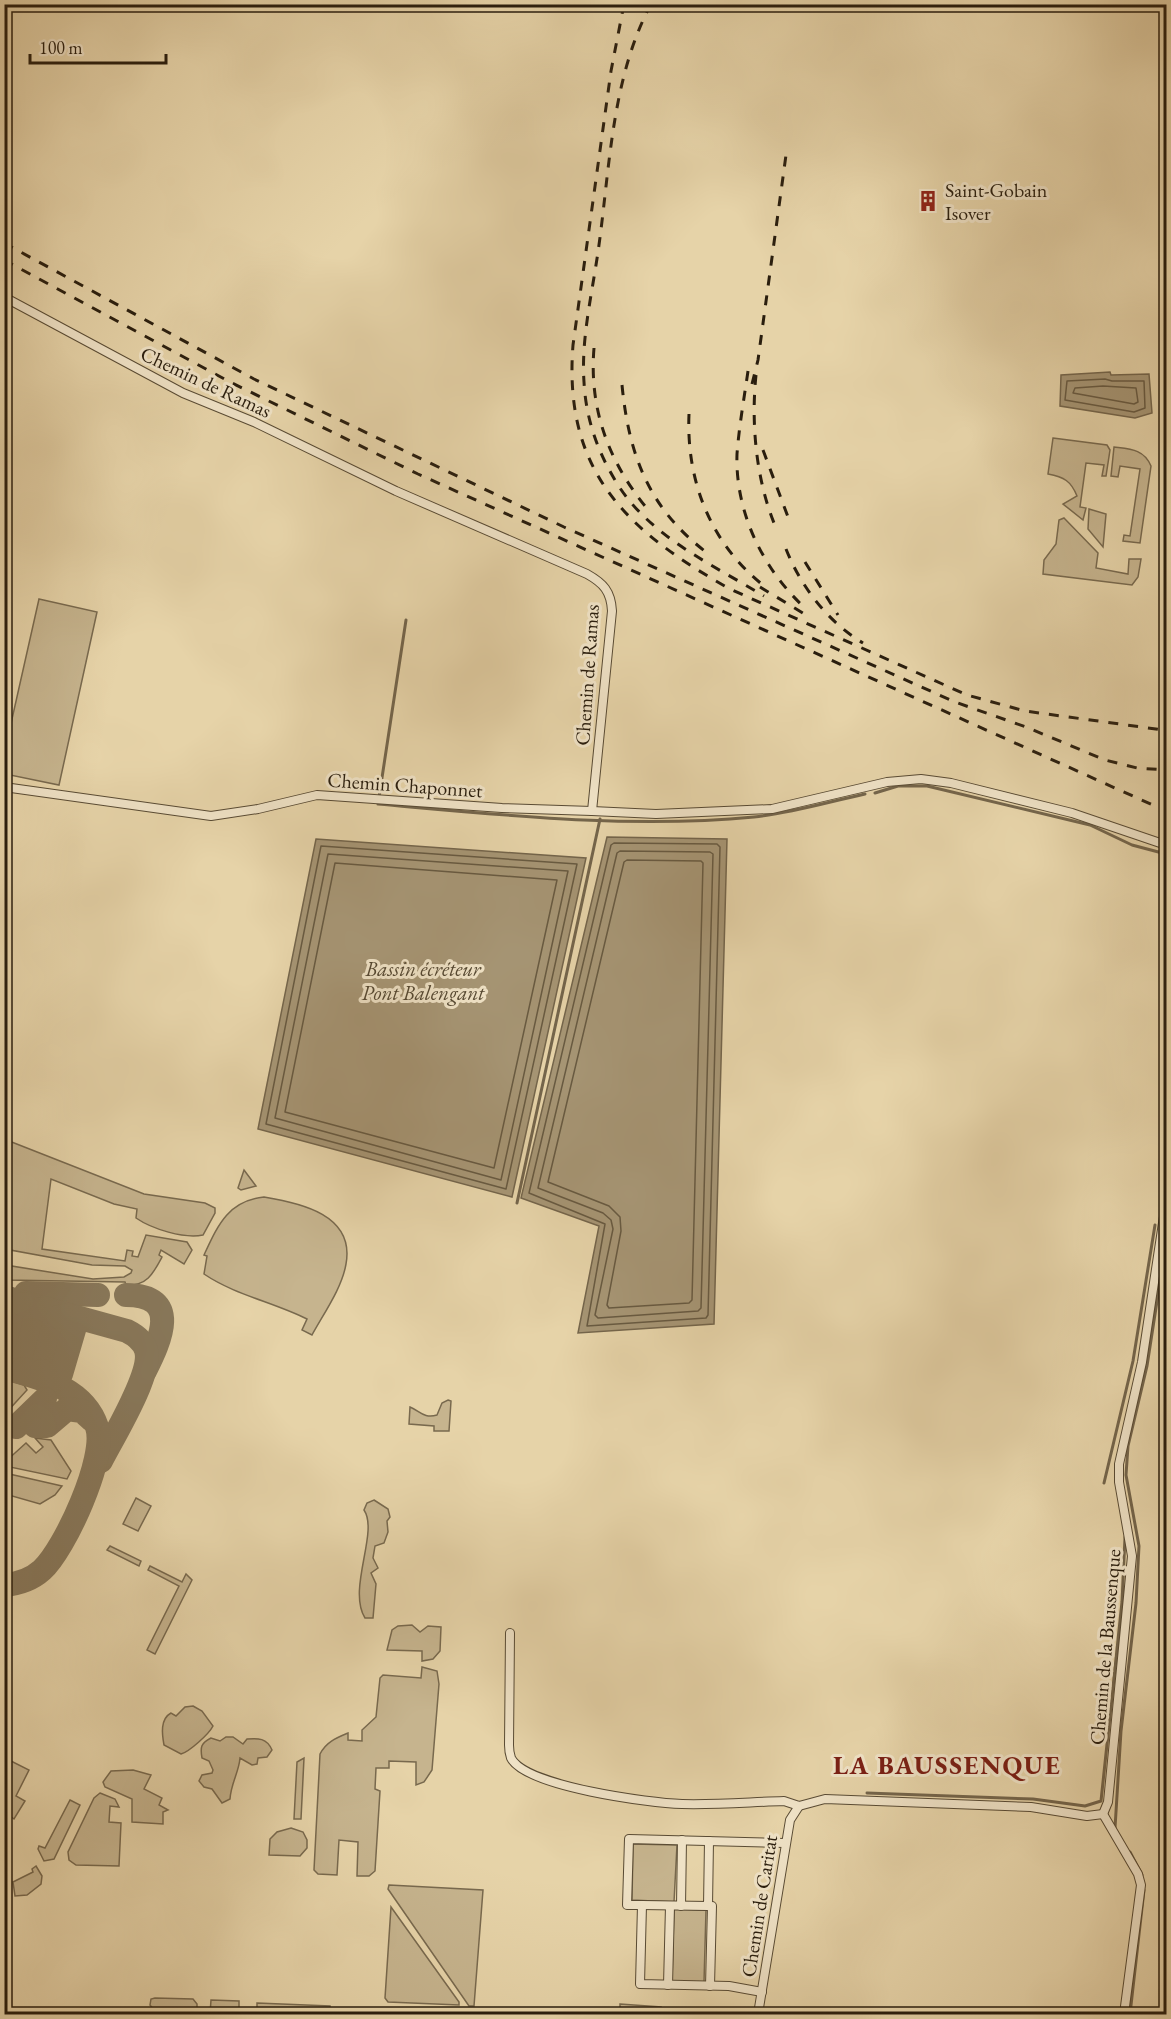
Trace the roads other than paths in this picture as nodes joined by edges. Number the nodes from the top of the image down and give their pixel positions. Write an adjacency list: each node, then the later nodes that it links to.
1 (4, 297): 3 (street, Chemin de Ramas)
2 (4, 787): 3 (street, Chemin Chaponnet)
3 (592, 811): 4 (street)
4 (1167, 845)
5 (1167, 1203): 8 (street, Chemin de la Baussenque)
6 (510, 1633): 7 (street)
7 (799, 1806): 8 (street); 11 (street, Chemin de Caritat)
8 (1103, 1815): 20 (street)
9 (682, 1840): 10 (street); 12 (street); 14 (street)
10 (709, 1841): 11 (street); 15 (street)
11 (785, 1843): 18 (street, Chemin de Caritat)
12 (642, 1905): 13 (street); 16 (street)
13 (670, 1906): 14 (street); 16 (street)
14 (681, 1906): 15 (street)
15 (708, 1906): 17 (street)
16 (668, 1985): 17 (street)
17 (710, 1986): 18 (street)
18 (762, 1992): 19 (street, Chemin de Caritat)
19 (758, 2014)
20 (1124, 2014)

